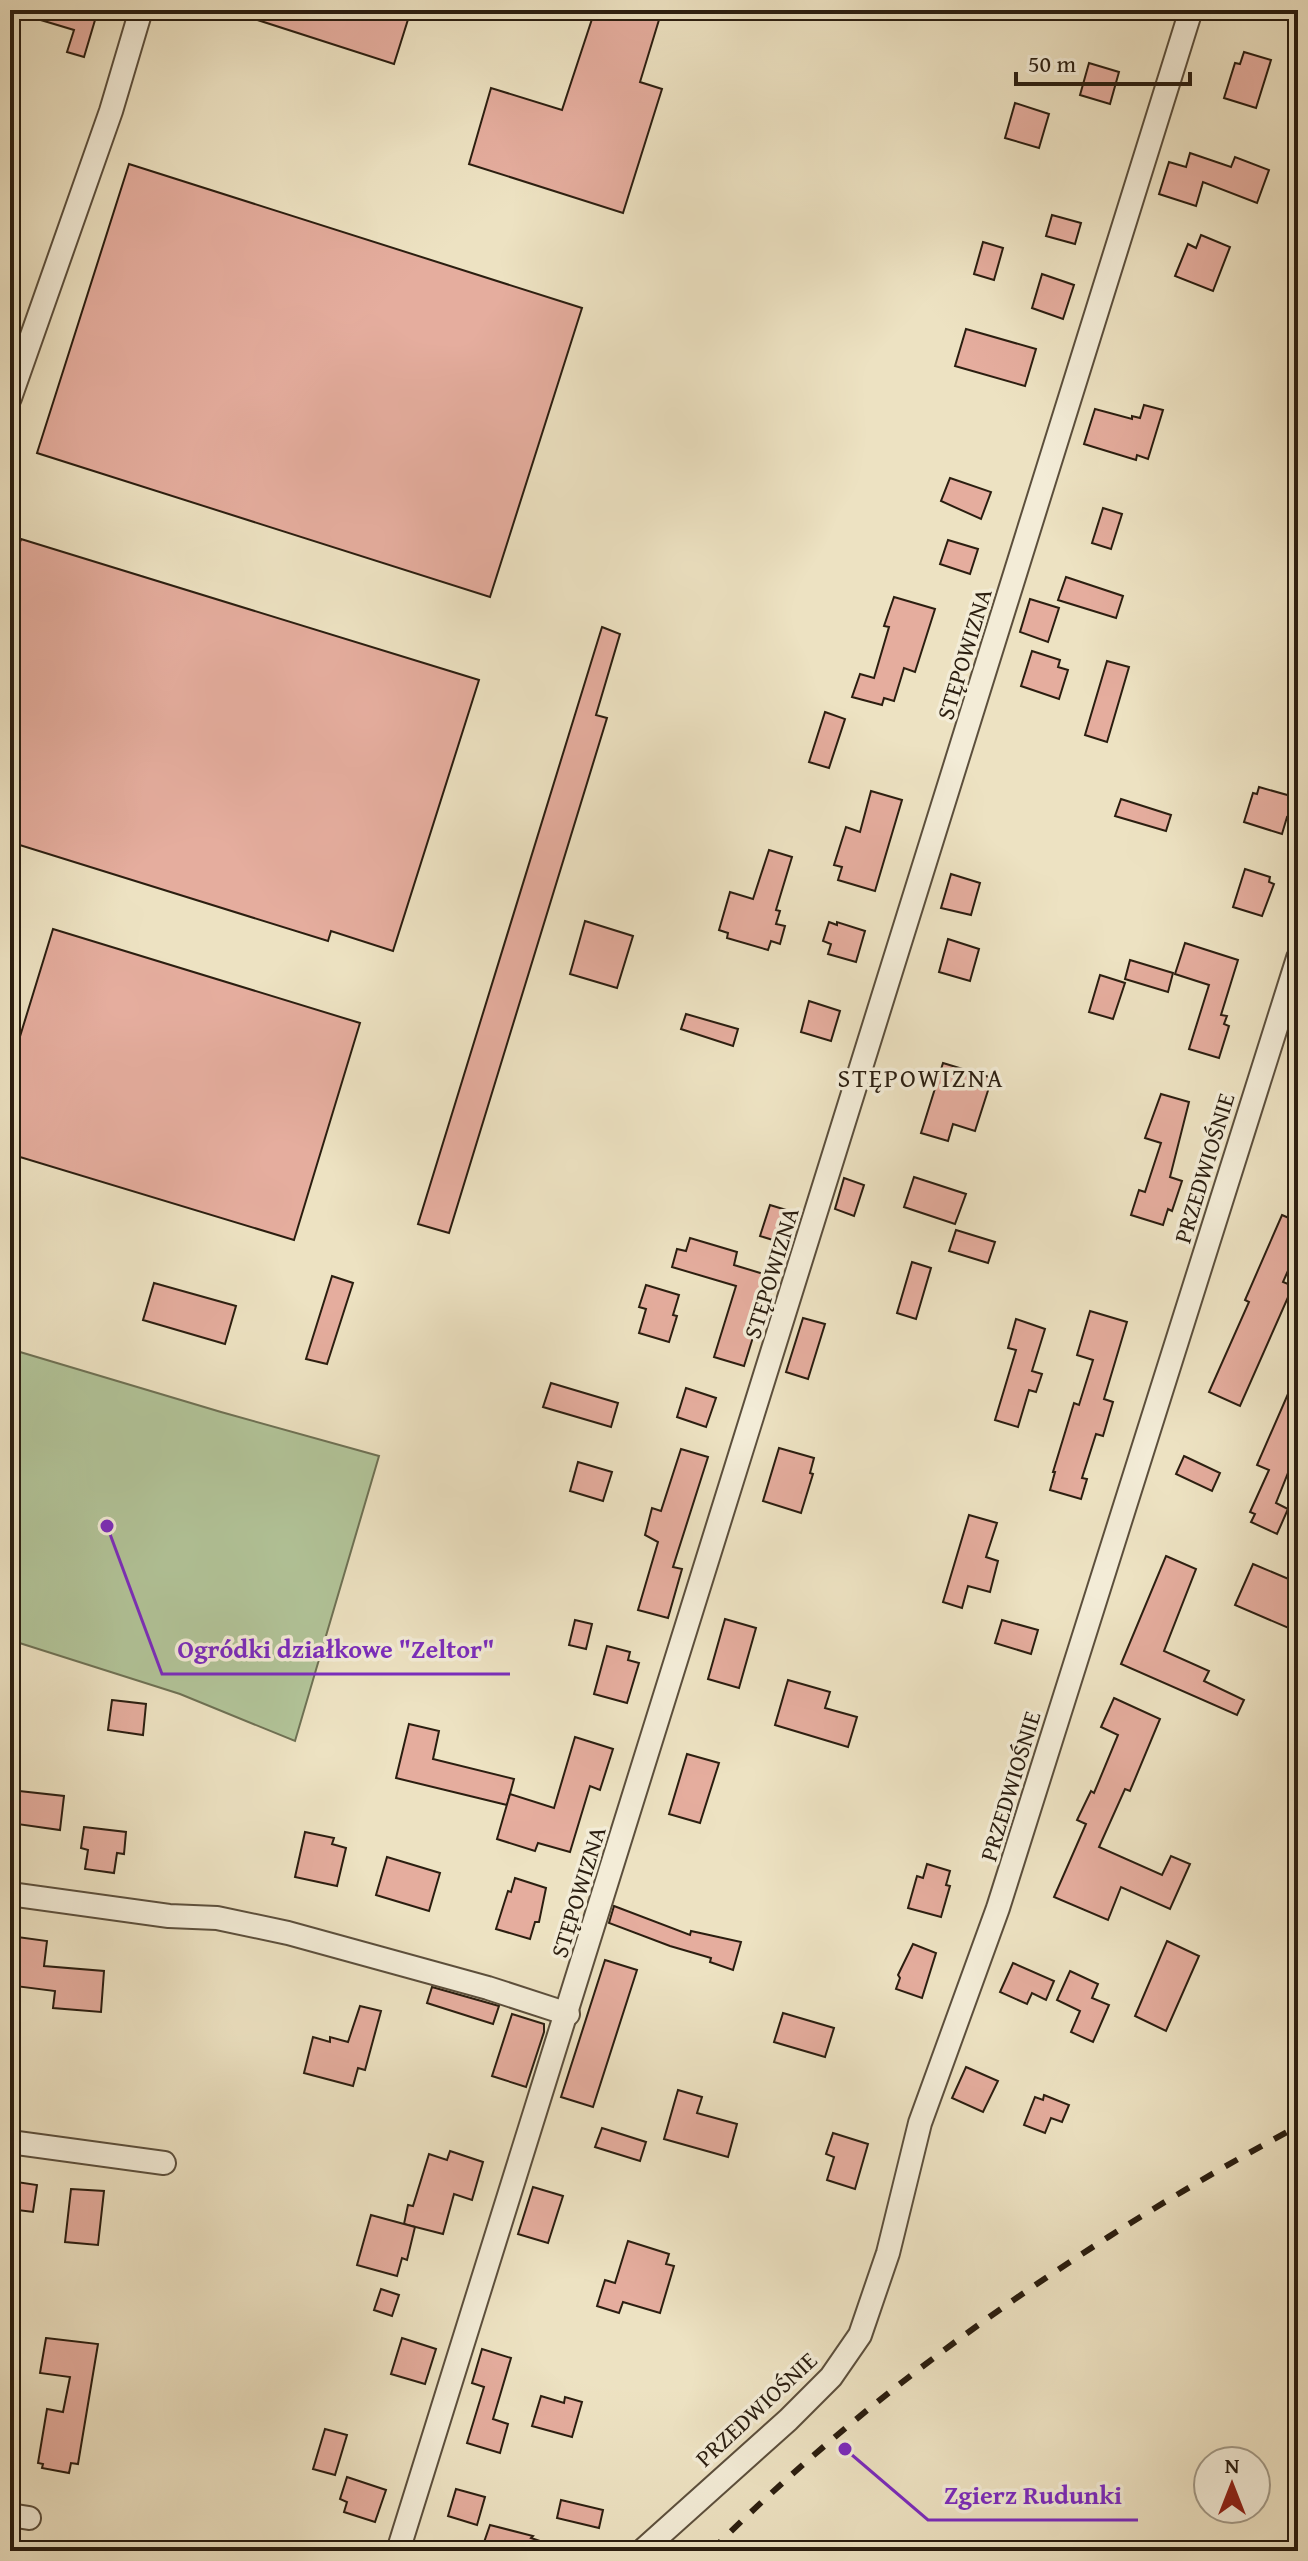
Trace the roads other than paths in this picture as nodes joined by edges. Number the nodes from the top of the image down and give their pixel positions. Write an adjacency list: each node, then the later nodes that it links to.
1 (141, 10): 3 (street)
2 (1191, 10): 6 (street, STĘPOWIZNA)
3 (10, 398)
4 (1298, 958): 10 (street, PRZEDWIOŚNIE)
5 (10, 1894): 6 (street)
6 (568, 2014): 9 (street, STĘPOWIZNA)
7 (10, 2142): 8 (street)
8 (164, 2163)
9 (398, 2551)
10 (642, 2551)

